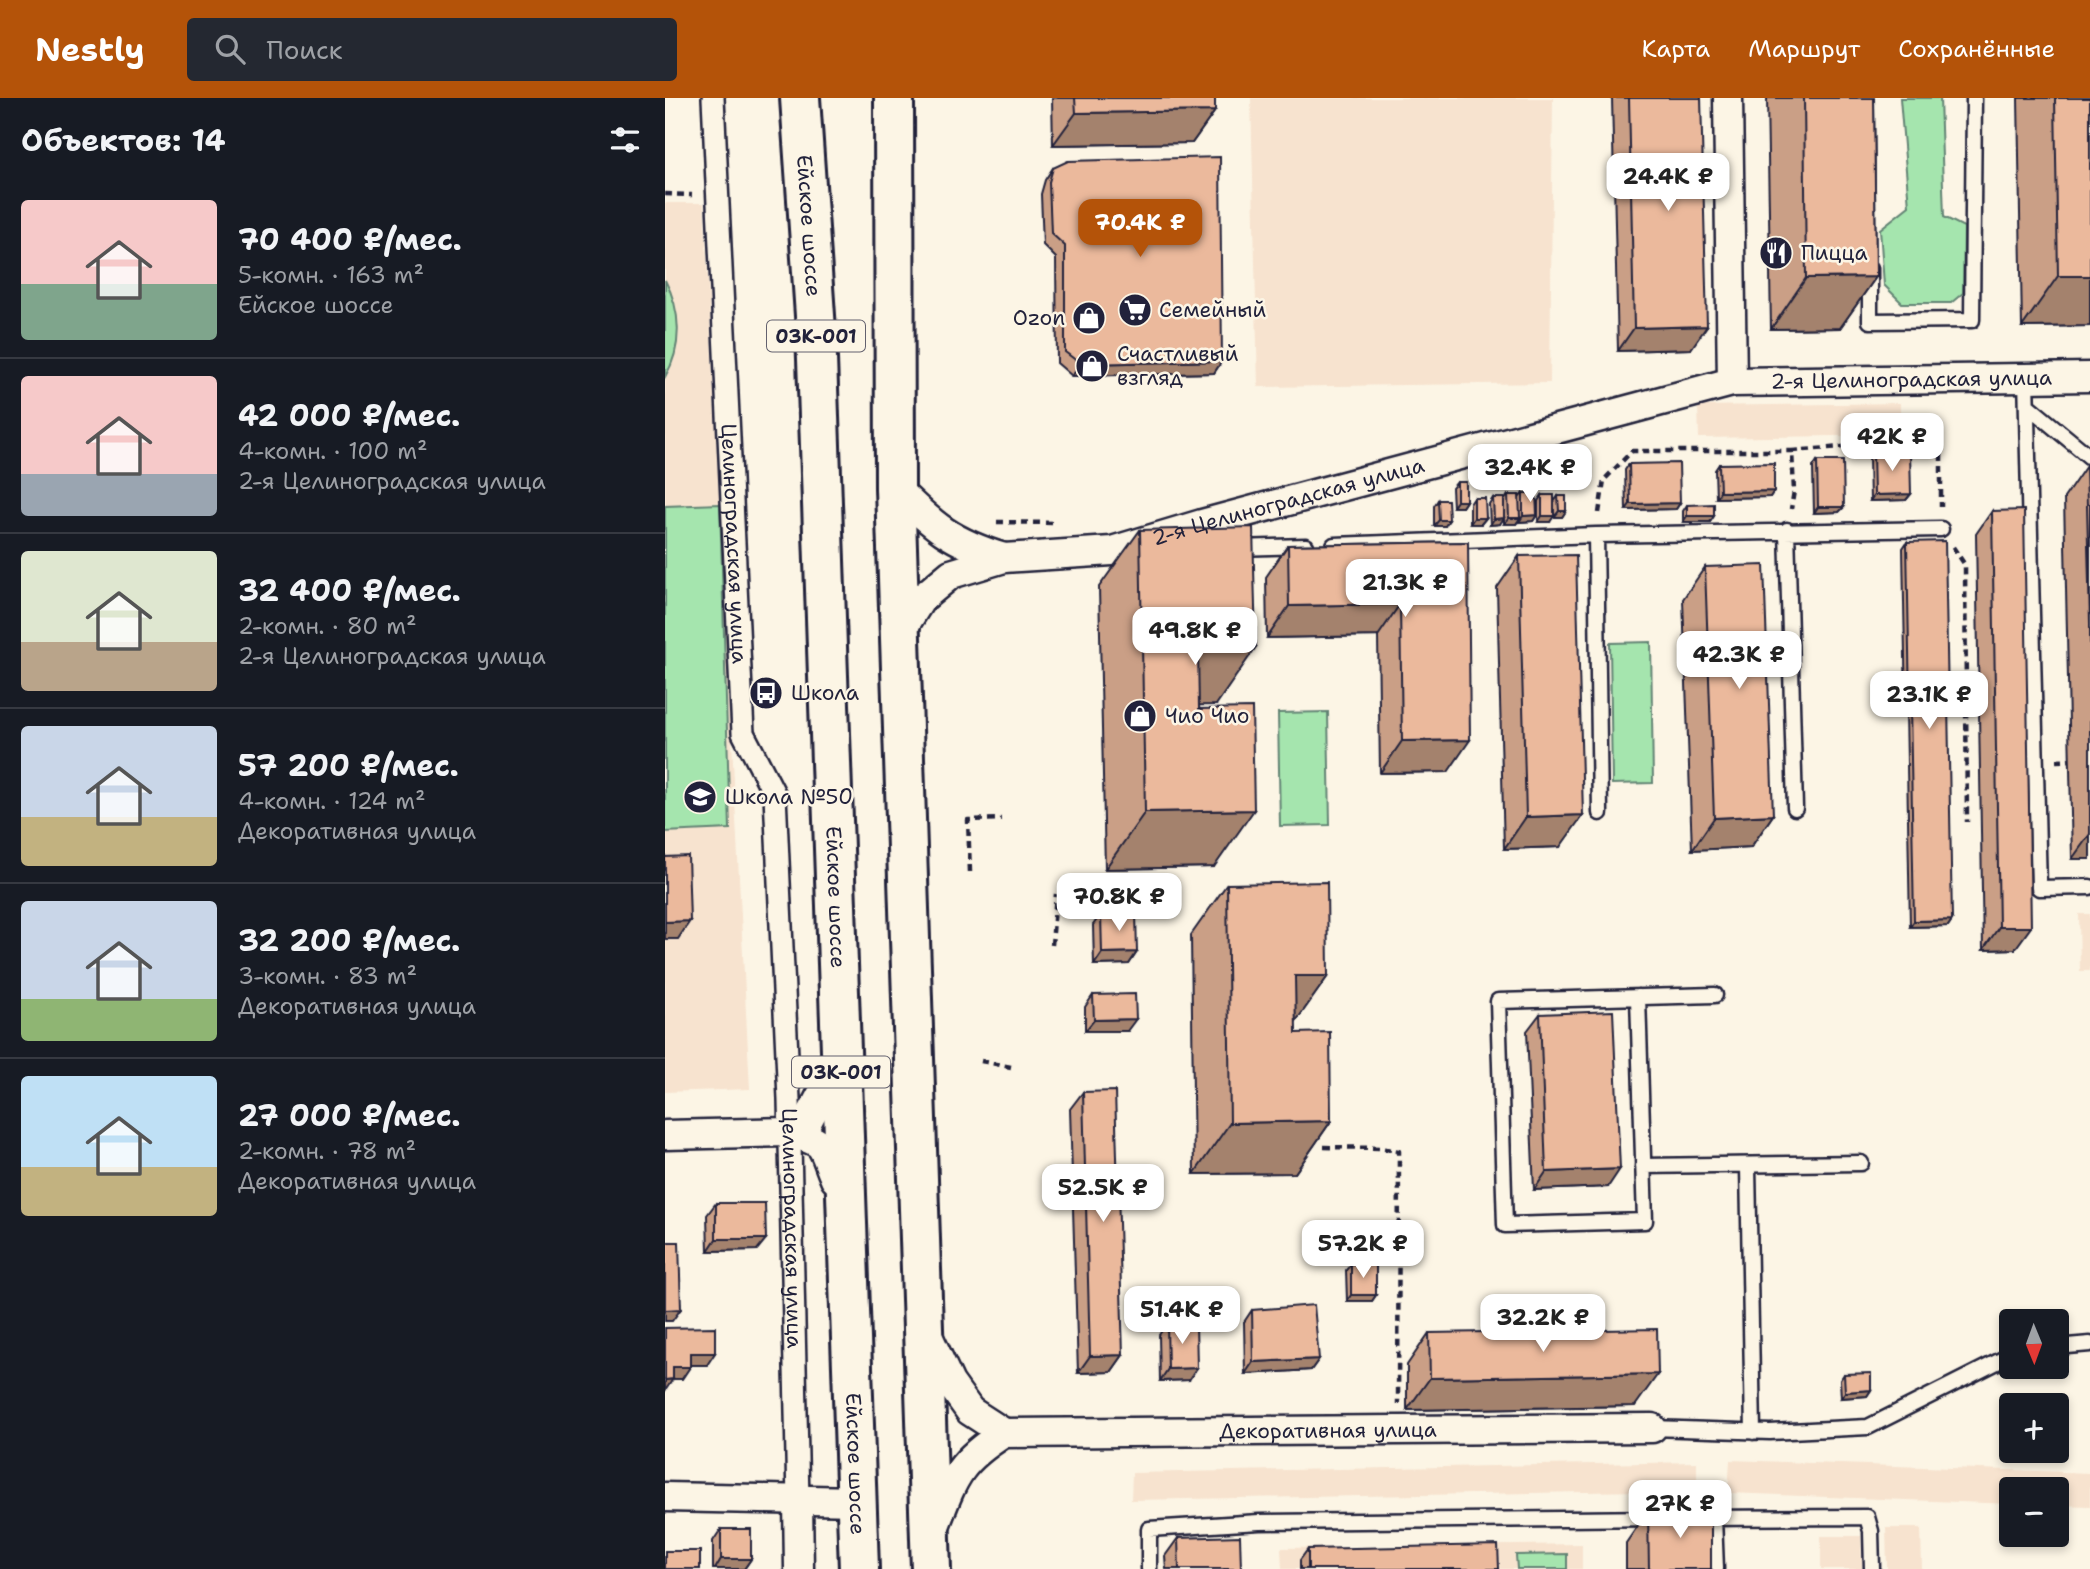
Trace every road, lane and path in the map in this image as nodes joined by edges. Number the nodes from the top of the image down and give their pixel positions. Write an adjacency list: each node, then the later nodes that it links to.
1 (713, 98): 38 (street, Целиноградская улица)
2 (800, 98): 37 (main road, Ейское шоссе / 03К-001)
3 (894, 98): 14 (main road, 03К-001)
4 (1728, 98): 8 (street)
5 (1974, 98): 6 (lane)
6 (1870, 251)
7 (2090, 377): 9 (street, 2-я Целиноградская улица)
8 (1731, 382): 9 (street, 2-я Целиноградская улица); 20 (street, 2-я Целиноградская улица)
9 (2027, 391): 13 (lane); 24 (lane)
10 (1941, 442): 15 (path)
11 (1867, 445): 12 (path)
12 (1792, 451): 16 (path); 17 (path)
13 (2090, 457)
14 (895, 488): 21 (street, 2-я Целиноградская улица); 22 (main road, 03К-001)
15 (1941, 529): 16 (lane); 28 (path)
16 (1787, 530): 17 (lane); 25 (lane)
17 (1596, 535): 18 (lane); 26 (lane)
18 (1215, 548)
19 (1177, 549): 20 (lane)
20 (1112, 551): 21 (street, 2-я Целиноградская улица)
21 (1004, 558): 22 (street, 2-я Целиноградская улица)
22 (899, 634): 45 (main road, 03К-001)
23 (2077, 760): 24 (path)
24 (2036, 761): 30 (lane)
25 (1795, 808)
26 (1600, 813)
27 (1001, 819): 29 (path)
28 (1967, 822)
29 (970, 872)
30 (2090, 887)
31 (1056, 894): 32 (path)
32 (1052, 945)
33 (1715, 995): 34 (lane)
34 (1638, 997): 42 (lane); 42 (lane)
35 (981, 1061): 36 (path)
36 (1011, 1067)
37 (841, 1078): 38 (street); 44 (main road, Ейское шоссе / 03К-001)
38 (789, 1132): 39 (street); 44 (street); 54 (street, Целиноградская улица)
39 (665, 1135)
40 (1324, 1147): 49 (path)
41 (1861, 1163): 43 (lane)
42 (1643, 1166): 43 (lane)
43 (1748, 1167): 51 (lane)
44 (845, 1184): 55 (main road, Ейское шоссе / 03К-001)
45 (922, 1323): 52 (street); 57 (main road, 03К-001)
46 (2090, 1344): 47 (lane)
47 (2069, 1346)
48 (1999, 1361): 51 (lane)
49 (1398, 1428): 50 (street, Декоративная улица); 52 (street, Декоративная улица)
50 (1652, 1428): 51 (lane)
51 (1753, 1432)
52 (1004, 1433): 57 (street)
53 (665, 1497): 54 (street)
54 (798, 1501): 55 (street); 58 (street, Целиноградская улица)
55 (856, 1501): 59 (main road, Ейское шоссе / 03К-001)
56 (1714, 1518): 60 (lane); 61 (lane); 62 (lane)
57 (931, 1554)
58 (799, 1569)
59 (859, 1569)
60 (1149, 1569)
61 (1716, 1569)
62 (1872, 1569)

